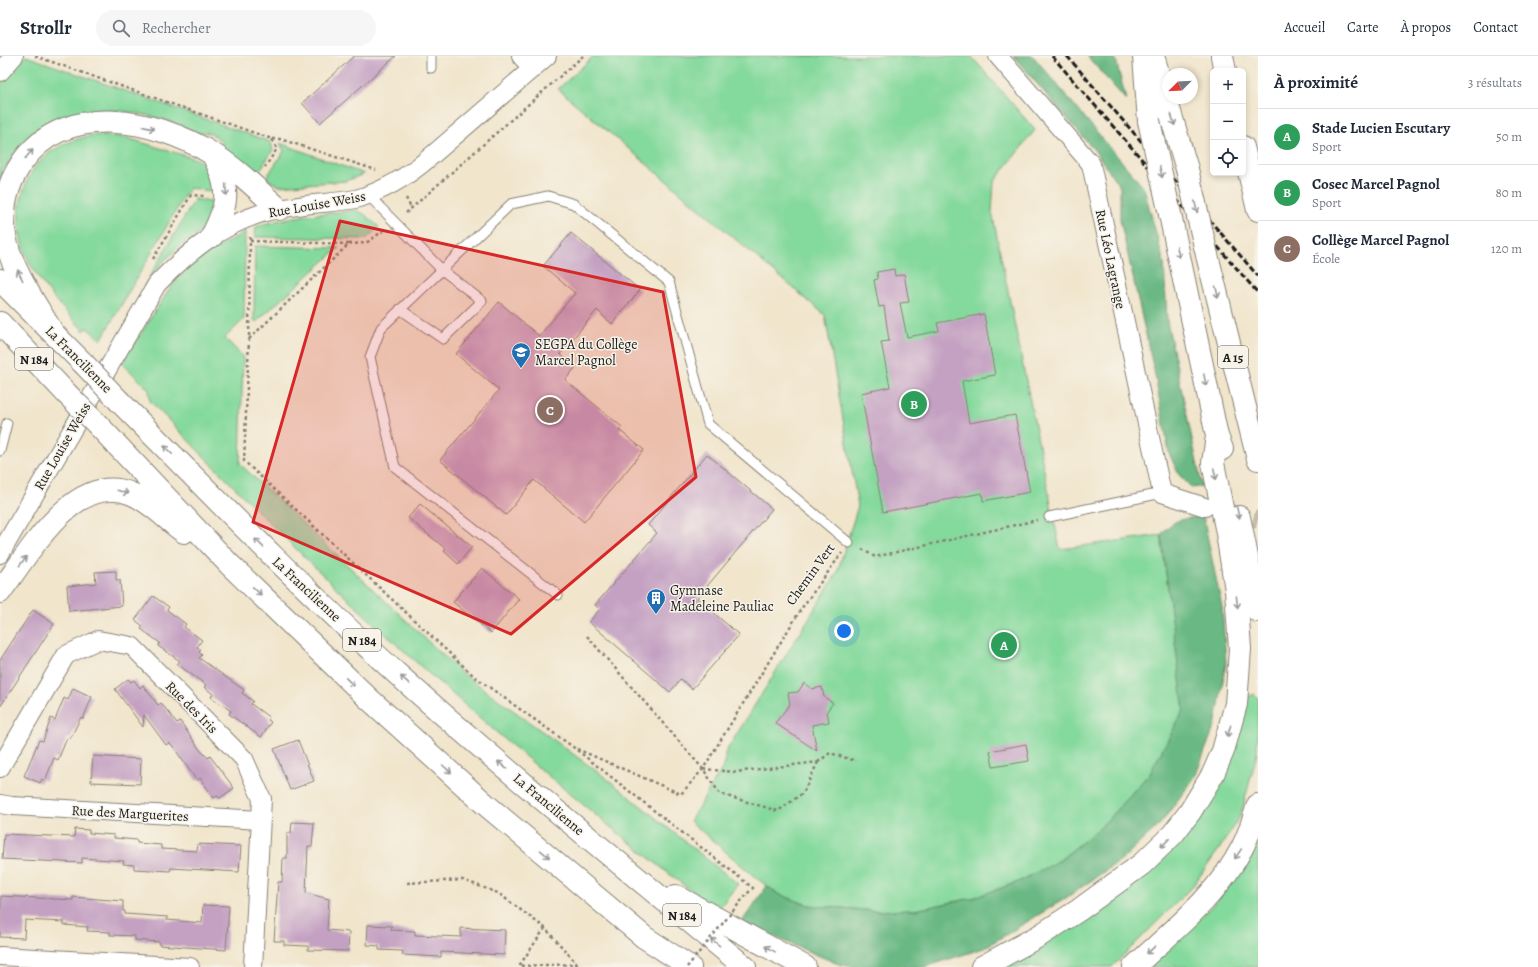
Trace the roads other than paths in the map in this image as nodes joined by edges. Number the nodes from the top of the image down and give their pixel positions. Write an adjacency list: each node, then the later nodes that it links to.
1 (14, 56): 11 (street)
2 (431, 56): 9 (lane)
3 (547, 56): 8 (street, Rue Louise Weiss)
4 (998, 56): 27 (street, Rue Léo Lagrange)
5 (1144, 56): 24 (highway, one-way to 24, bridge)
6 (1153, 56): 26 (highway, A 15, one-way to 26, bridge)
7 (1222, 56): 10 (highway)
8 (527, 62): 14 (street, Rue Louise Weiss)
9 (431, 68)
10 (1224, 68)
11 (0, 72)
12 (213, 154): 15 (highway); 17 (highway, one-way to 17); 22 (highway, one-way to 12)
13 (1246, 160): 16 (highway)
14 (369, 196): 15 (street, Rue Louise Weiss); 18 (lane)
15 (279, 209): 17 (street, Rue Louise Weiss)
16 (1258, 210)
17 (212, 236): 31 (street, Rue Louise Weiss)
18 (442, 270): 20 (lane); 20 (lane); 30 (lane)
19 (0, 280): 22 (highway, La Francilienne / N 184)
20 (400, 309): 34 (lane)
21 (0, 323): 32 (highway, N 184, bridge)
22 (53, 333): 40 (highway, La Francilienne / N 184, one-way to 22, bridge)
23 (7, 423): 25 (lane)
24 (1216, 436): 35 (highway, one-way to 35); 49 (highway, one-way to 49)
25 (0, 451)
26 (1258, 459)
27 (1162, 493): 28 (street); 29 (lane)
28 (1204, 506)
29 (1049, 517)
30 (850, 543)
31 (0, 554)
32 (229, 564): 33 (highway, one-way to 32); 41 (highway, N 184, one-way to 41)
33 (0, 592)
34 (558, 595)
35 (1258, 611)
36 (0, 768): 39 (street, Rue des Iris)
37 (0, 804): 39 (street, Rue des Marguerites)
38 (1258, 805): 50 (highway, one-way to 50)
39 (261, 820): 44 (street, Rue des Iris)
40 (618, 862): 47 (highway, La Francilienne / N 184, one-way to 40); 48 (highway, one-way to 40)
41 (644, 937): 45 (highway); 46 (highway, N 184)
42 (0, 956): 43 (street)
43 (190, 967)
44 (253, 967)
45 (683, 967)
46 (689, 967)
47 (745, 967)
48 (805, 967)
49 (982, 967)
50 (1134, 967)

